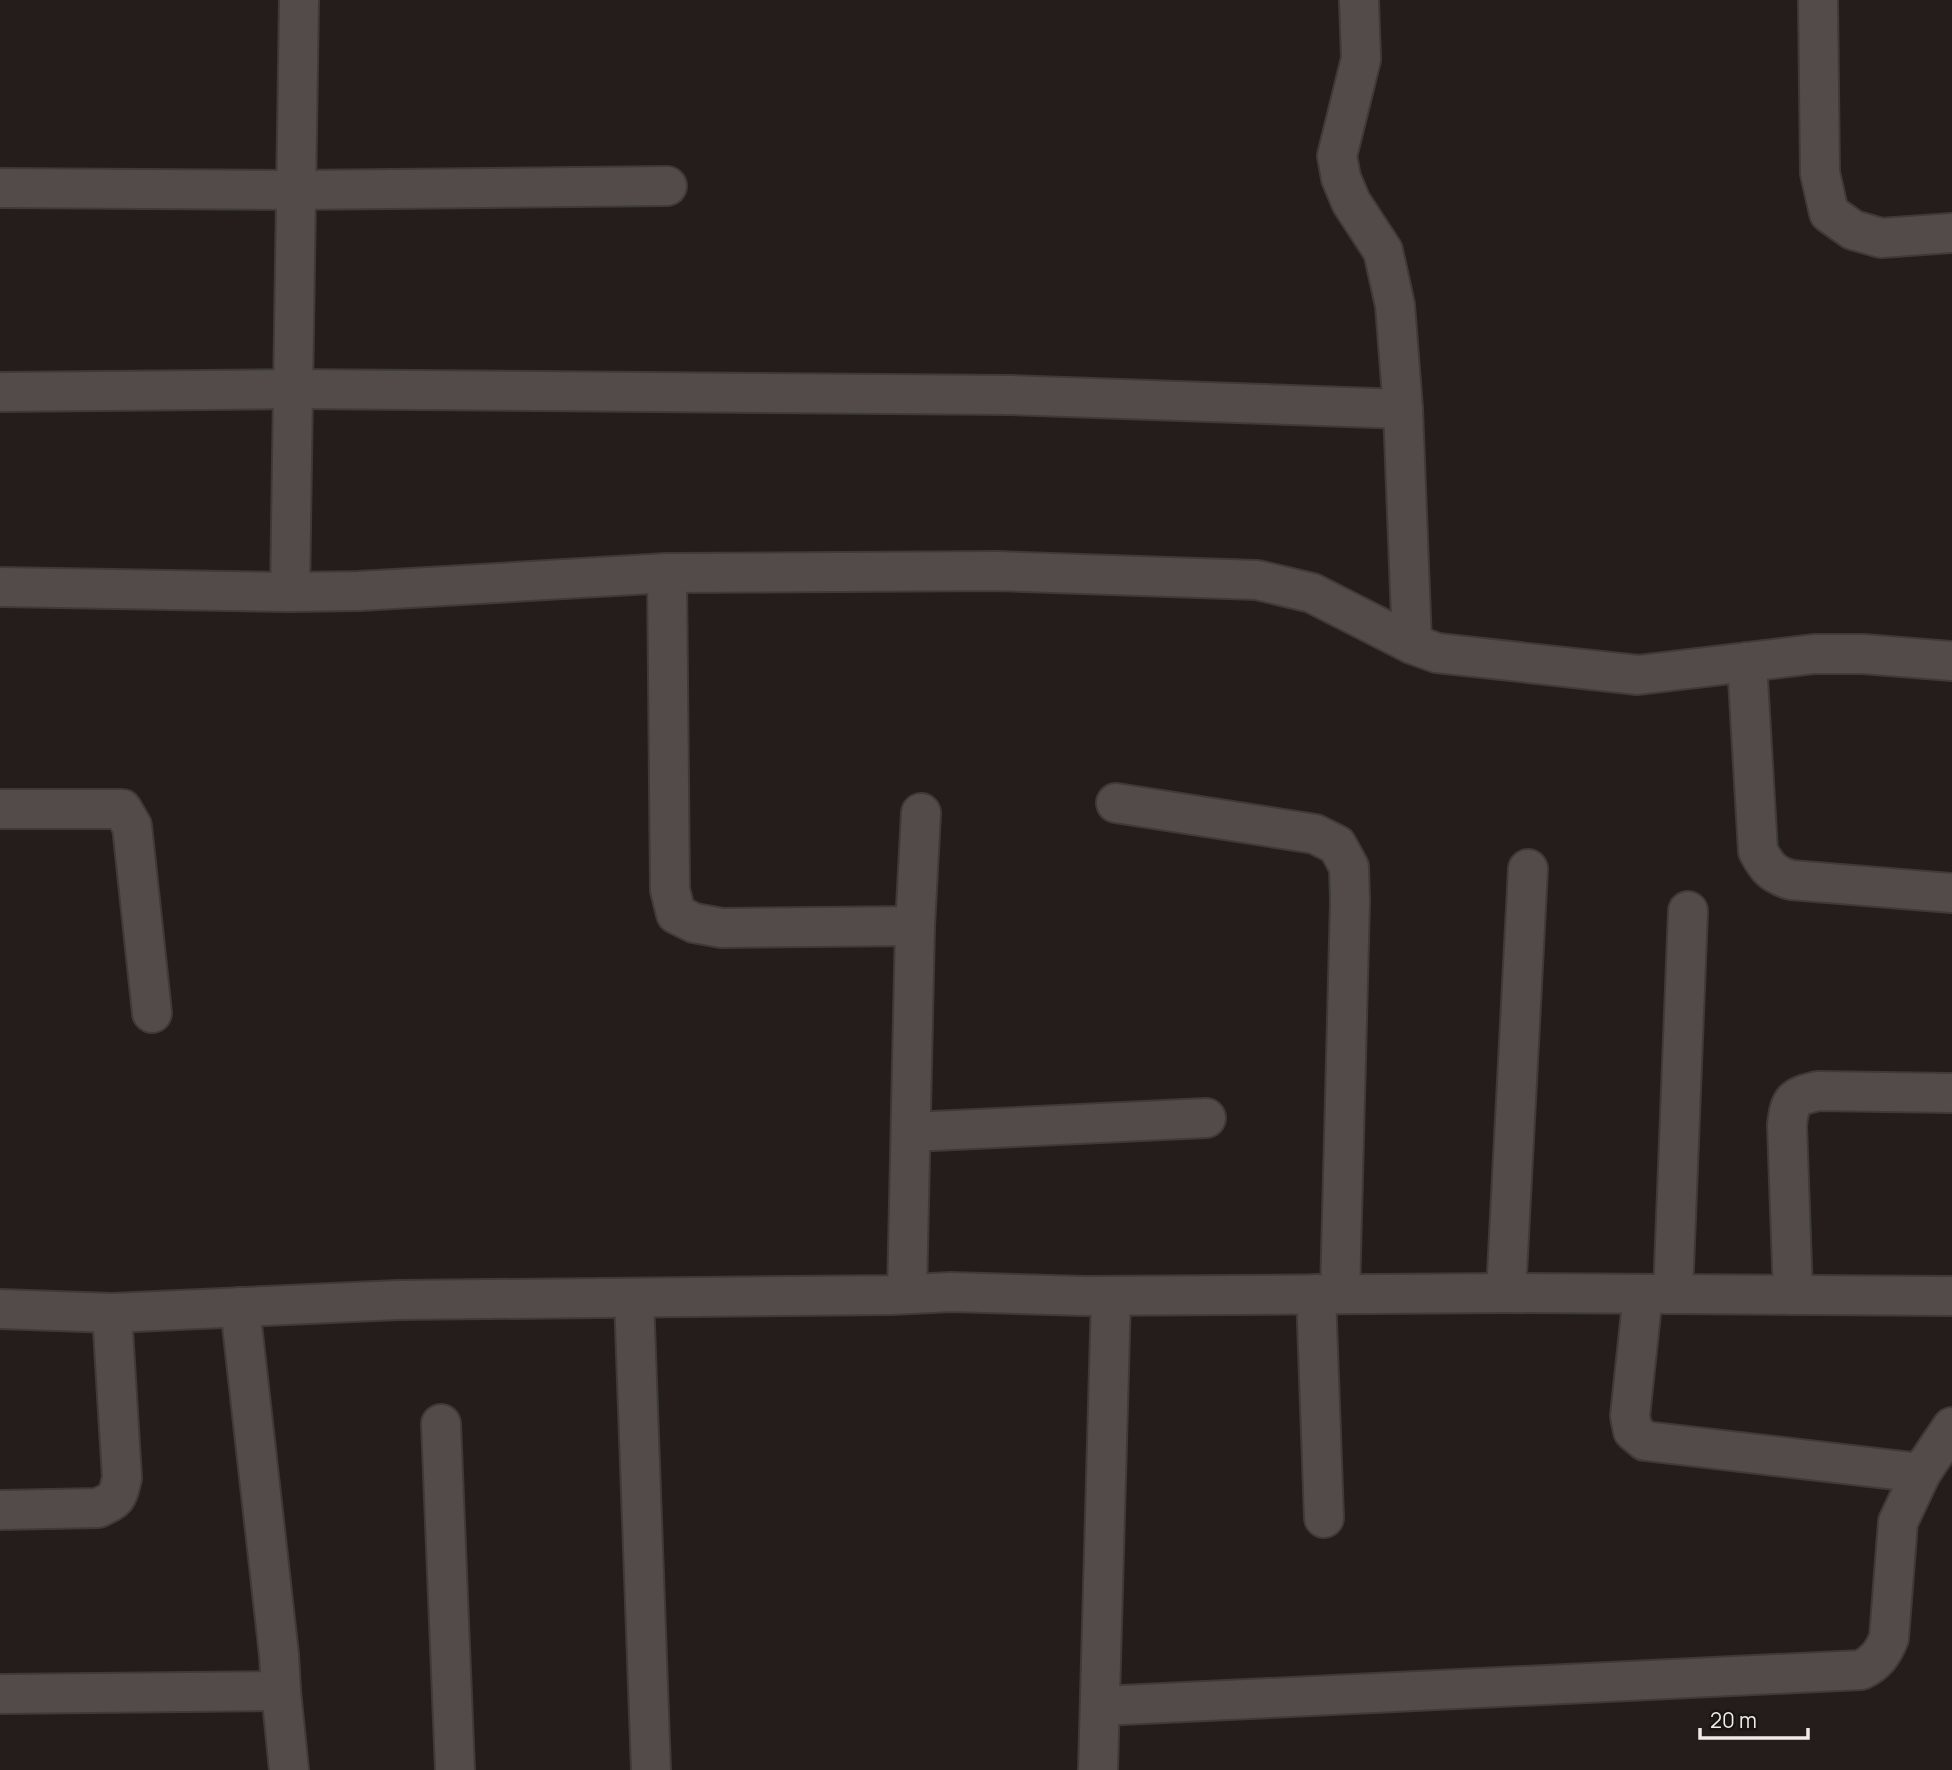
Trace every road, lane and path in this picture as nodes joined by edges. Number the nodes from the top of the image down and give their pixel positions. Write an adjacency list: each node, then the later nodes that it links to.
1 (299, 0): 6 (street)
2 (1359, 0): 10 (street)
3 (1818, 0): 7 (street)
4 (667, 187): 6 (street)
5 (0, 188): 6 (street)
6 (297, 190): 8 (street)
7 (1952, 233)
8 (294, 389): 9 (street); 10 (street); 13 (street)
9 (0, 392)
10 (1403, 410): 14 (street)
11 (667, 573): 13 (street); 14 (street); 23 (street)
12 (0, 587): 13 (street)
13 (290, 592)
14 (1412, 644): 16 (street)
15 (1952, 661): 16 (street)
16 (1747, 662): 21 (street)
17 (1116, 803): 30 (street)
18 (0, 809): 24 (street)
19 (921, 813): 23 (street)
20 (1528, 869): 28 (street)
21 (1952, 893)
22 (1688, 911): 31 (street)
23 (915, 926): 27 (street)
24 (152, 1013)
25 (1952, 1093): 32 (street)
26 (1206, 1118): 27 (street)
27 (911, 1132): 29 (street)
28 (1506, 1293): 30 (street); 31 (street)
29 (907, 1294): 33 (street); 35 (street)
30 (1328, 1294): 33 (street); 43 (street)
31 (1658, 1294): 32 (street); 41 (street)
32 (1793, 1295): 34 (street)
33 (1111, 1296): 46 (street)
34 (1952, 1296)
35 (634, 1298): 36 (street); 49 (street)
36 (240, 1307): 38 (street); 44 (street)
37 (0, 1309): 38 (street)
38 (112, 1313): 42 (street)
39 (441, 1424): 48 (street)
40 (1952, 1427): 41 (street)
41 (1921, 1473): 46 (street)
42 (0, 1510)
43 (1324, 1518)
44 (281, 1692): 45 (street); 47 (street)
45 (0, 1693)
46 (1100, 1706): 50 (street)
47 (289, 1770)
48 (455, 1770)
49 (651, 1770)
50 (1098, 1770)

